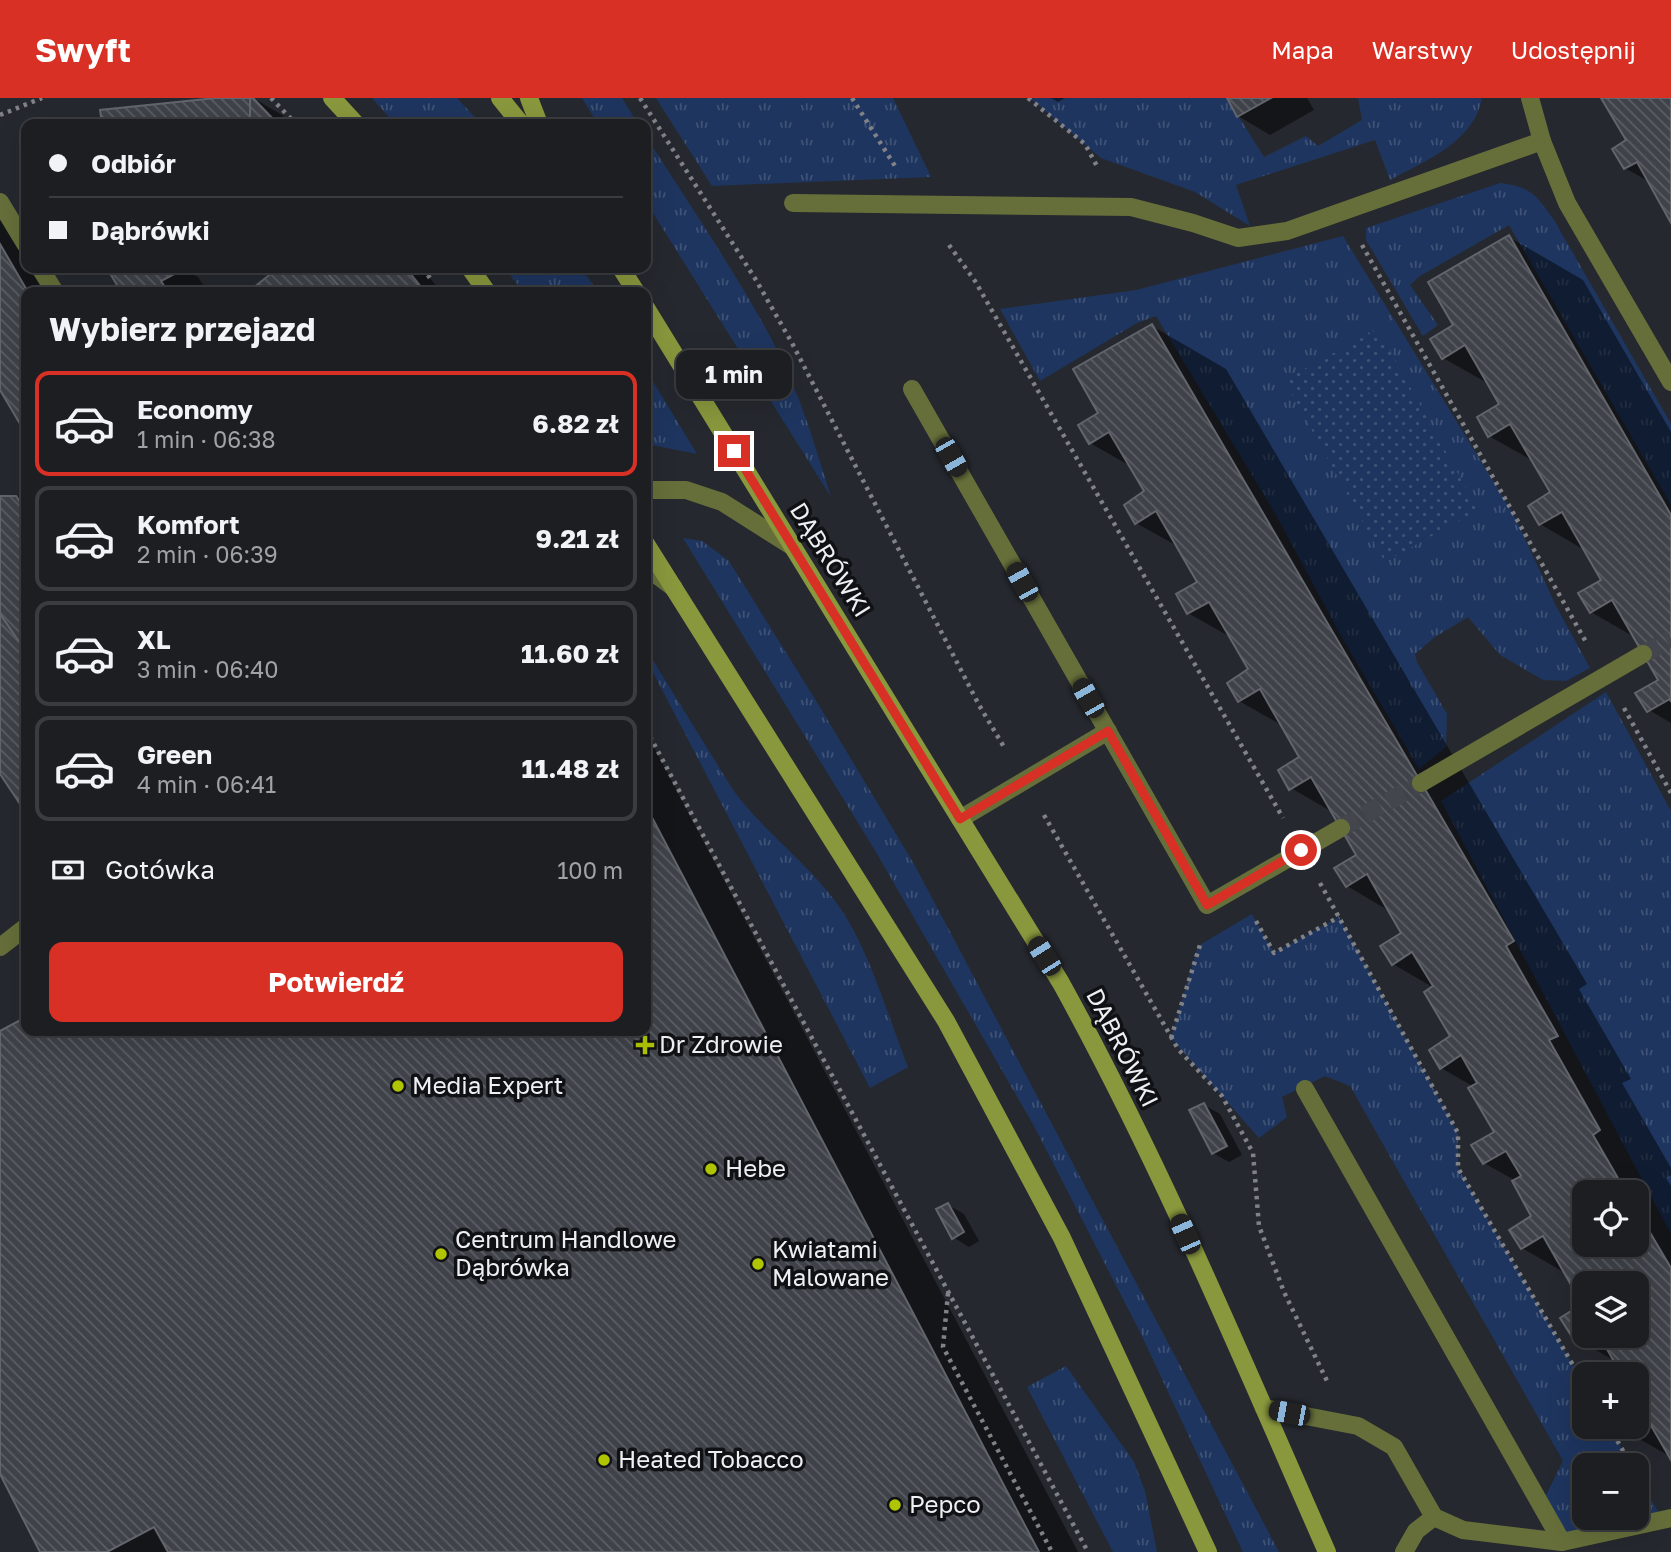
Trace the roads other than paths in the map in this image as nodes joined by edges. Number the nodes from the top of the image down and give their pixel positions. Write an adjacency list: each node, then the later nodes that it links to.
1 (332, 98): 5 (main road)
2 (500, 98): 6 (main road)
3 (529, 98): 7 (main road)
4 (1530, 98): 8 (street)
5 (351, 119)
6 (517, 119)
7 (537, 119)
8 (1542, 141): 10 (street); 13 (street)
9 (0, 202): 11 (street)
10 (793, 203)
11 (21, 237)
12 (651, 316): 16 (main road, DĄBRÓWKI)
13 (1671, 382)
14 (912, 389): 21 (street)
15 (651, 490): 16 (street)
16 (793, 547): 23 (main road, DĄBRÓWKI)
17 (651, 552): 19 (main road)
18 (651, 571): 19 (street)
19 (674, 588): 32 (main road)
20 (1643, 654): 22 (street)
21 (1108, 731): 23 (street); 24 (street)
22 (1421, 783)
23 (960, 819): 28 (main road, DĄBRÓWKI)
24 (1340, 828)
25 (21, 932): 26 (street)
26 (0, 947)
27 (1305, 1089): 31 (street)
28 (1264, 1408): 29 (street); 33 (main road, DĄBRÓWKI)
29 (1434, 1517): 31 (street); 34 (street)
30 (1671, 1518): 31 (street)
31 (1562, 1542)
32 (1208, 1552)
33 (1327, 1552)
34 (1404, 1552)

